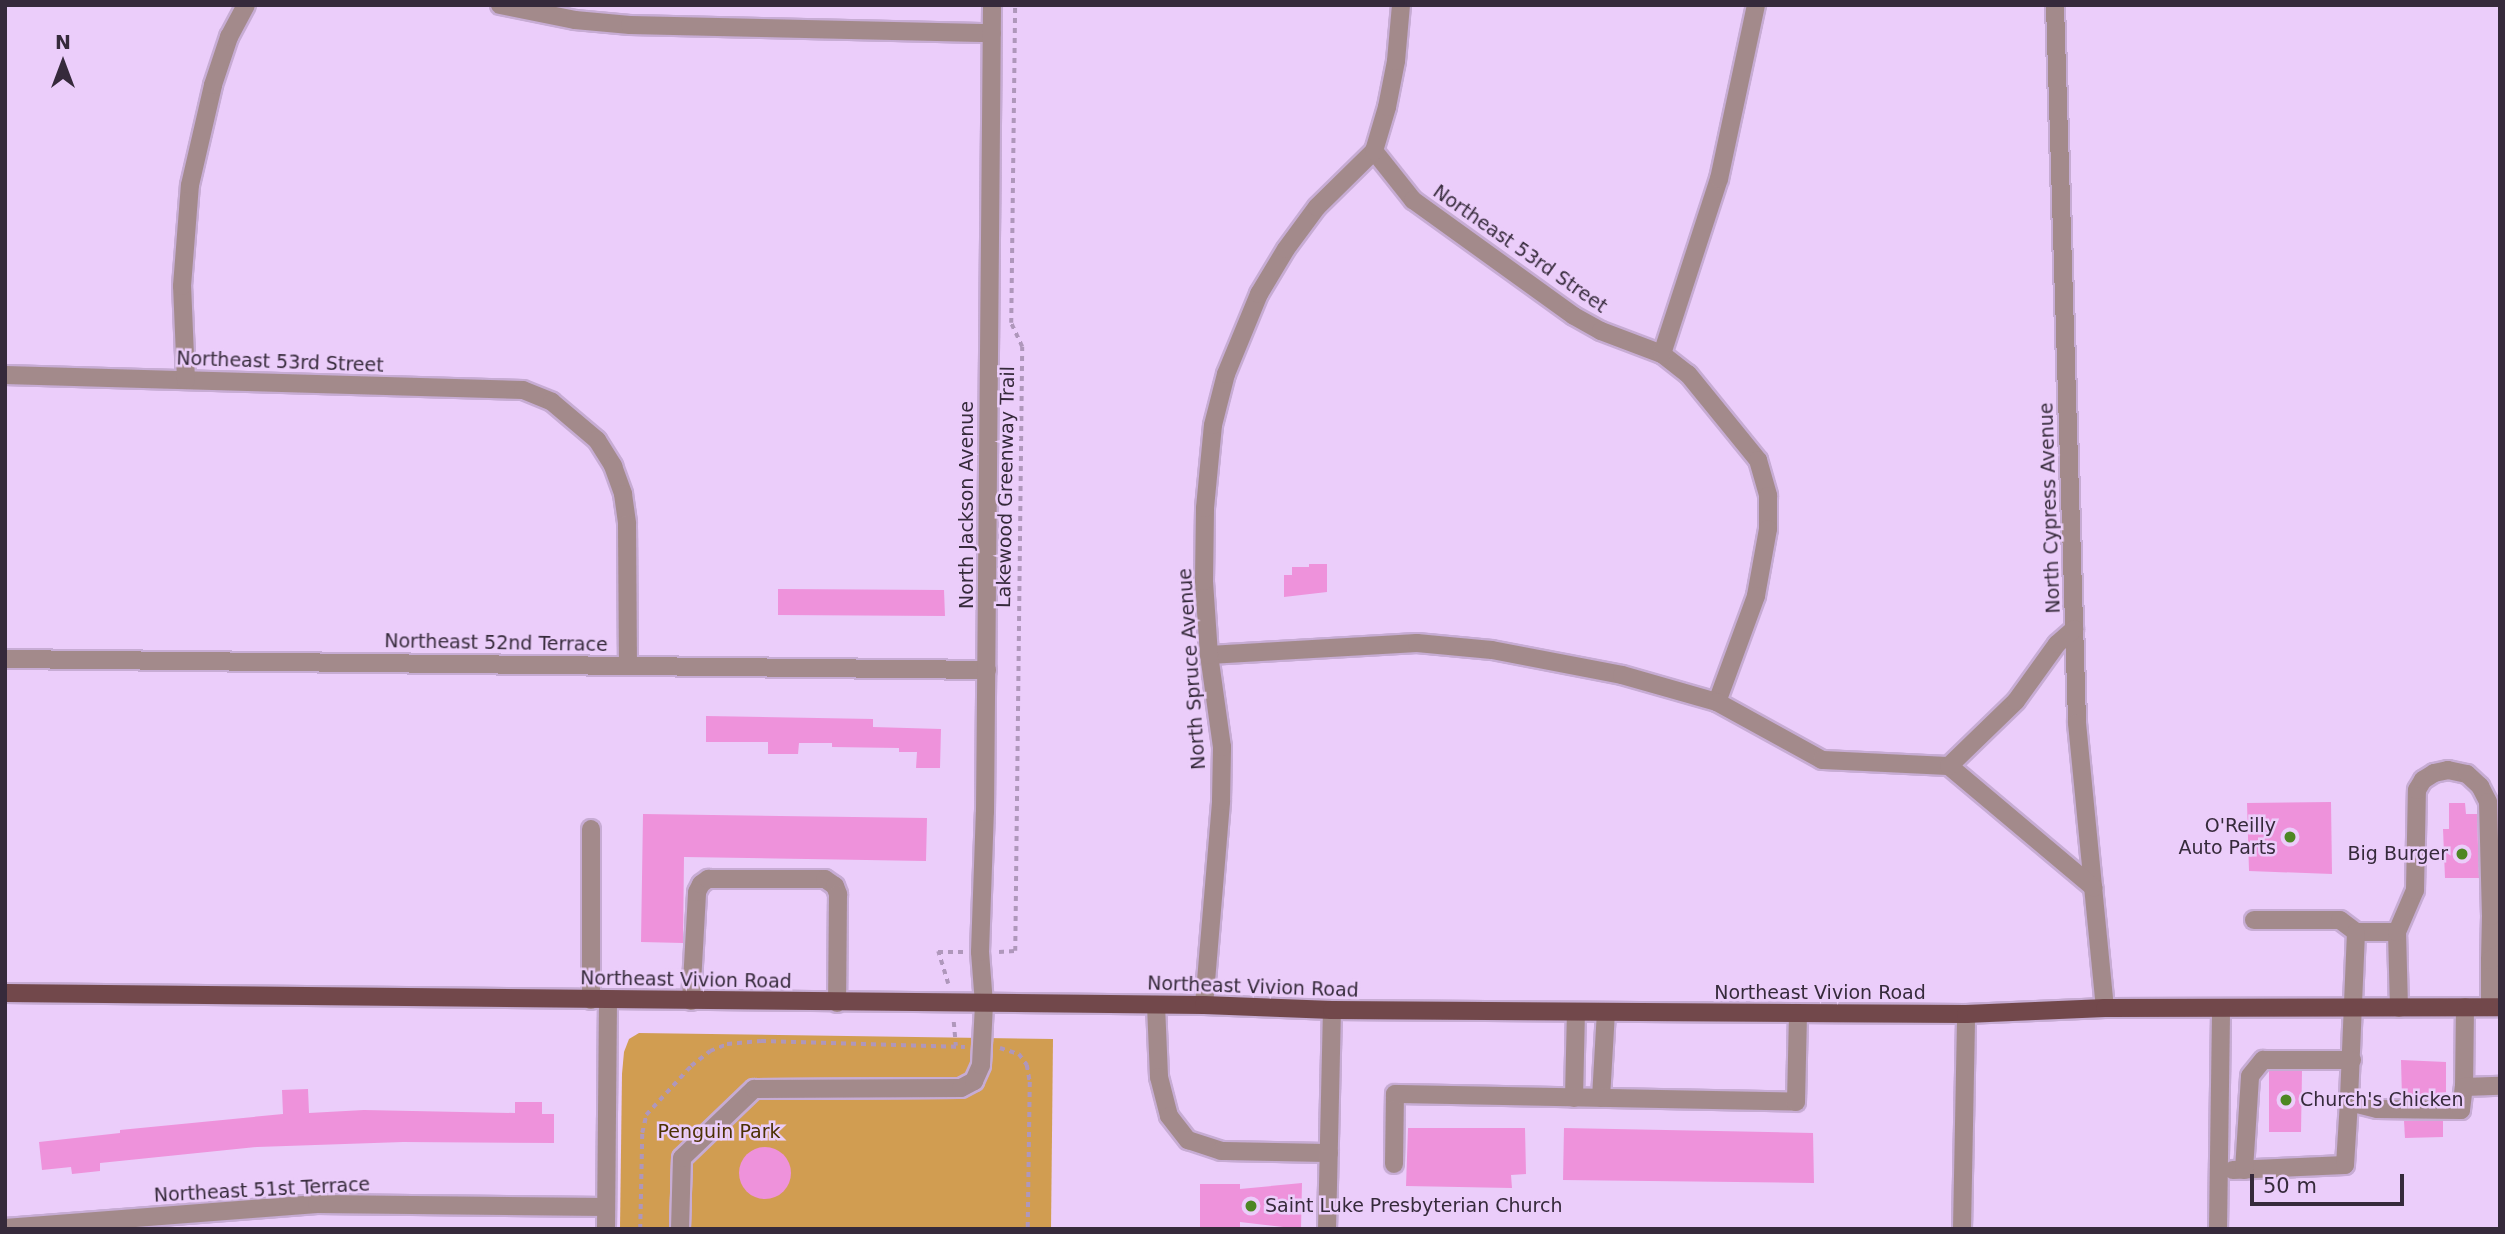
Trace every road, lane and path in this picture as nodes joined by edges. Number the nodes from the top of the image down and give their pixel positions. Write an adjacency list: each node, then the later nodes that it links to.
1 (246, 5): 12 (street)
2 (500, 5): 8 (street)
3 (992, 5): 8 (street, North Jackson Avenue)
4 (1015, 5): 27 (path, Lakewood Greenway Trail)
5 (1401, 5): 9 (street)
6 (1756, 5): 10 (street)
7 (2055, 5): 13 (street, North Cypress Avenue)
8 (992, 33): 17 (street, North Jackson Avenue)
9 (1374, 150): 10 (street, Northeast 53rd Street); 14 (street, North Spruce Avenue)
10 (1662, 354): 18 (street, Northeast 53rd Street)
11 (5, 375): 12 (street, Northeast 53rd Street)
12 (186, 380): 16 (street, Northeast 53rd Street)
13 (2074, 629): 19 (street); 21 (street, North Cypress Avenue)
14 (1209, 654): 18 (street); 36 (street, North Spruce Avenue)
15 (5, 659): 16 (street, Northeast 52nd Terrace)
16 (628, 666): 17 (street, Northeast 52nd Terrace)
17 (987, 670): 34 (street, North Jackson Avenue)
18 (1717, 702): 19 (street)
19 (1949, 766): 21 (street)
20 (591, 829): 31 (street)
21 (2094, 888): 39 (street, North Cypress Avenue)
22 (2495, 914): 25 (street); 28 (street)
23 (2254, 920): 24 (street)
24 (2356, 932): 25 (street); 40 (street)
25 (2398, 932): 41 (street)
26 (954, 952): 29 (path)
27 (994, 952)
28 (2495, 957): 37 (street)
29 (943, 961)
30 (5, 993): 31 (main road, Northeast Vivion Road)
31 (600, 1001): 32 (main road, Northeast Vivion Road); 59 (street)
32 (691, 1002): 33 (main road, Northeast Vivion Road); 33 (street)
33 (837, 1003): 34 (main road, Northeast Vivion Road)
34 (984, 1004): 35 (main road, Northeast Vivion Road); 48 (street, North Jackson Avenue)
35 (1156, 1004): 36 (main road, Northeast Vivion Road); 55 (street)
36 (1204, 1005): 43 (main road, Northeast Vivion Road)
37 (2495, 1006): 38 (main road, Northeast Vivion Road)
38 (2465, 1007): 41 (main road, Northeast Vivion Road); 51 (street)
39 (2105, 1008): 42 (main road, Northeast Vivion Road); 47 (main road, Northeast Vivion Road)
40 (2355, 1008): 41 (main road, Northeast Vivion Road); 42 (main road, Northeast Vivion Road); 49 (street)
41 (2399, 1008)
42 (2221, 1009): 57 (street)
43 (1332, 1010): 44 (main road, Northeast Vivion Road); 55 (street)
44 (1576, 1012): 45 (main road, Northeast Vivion Road); 52 (street)
45 (1606, 1012): 46 (main road, Northeast Vivion Road); 53 (street)
46 (1798, 1013): 47 (main road, Northeast Vivion Road); 53 (street)
47 (1966, 1014): 65 (street)
48 (982, 1047): 62 (street, North Jackson Avenue); 63 (path)
49 (2352, 1060): 54 (street); 58 (street)
50 (2500, 1086): 51 (street)
51 (2465, 1087): 54 (street)
52 (1574, 1098): 53 (street); 56 (street)
53 (1601, 1098)
54 (2350, 1102): 58 (street)
55 (1329, 1153): 64 (street)
56 (1394, 1164)
57 (2219, 1169): 58 (street); 66 (street)
58 (2244, 1170)
59 (606, 1207): 60 (street, Northeast 51st Terrace); 61 (street)
60 (5, 1228)
61 (606, 1229)
62 (680, 1229)
63 (1028, 1229)
64 (1327, 1229)
65 (1962, 1229)
66 (2218, 1229)

